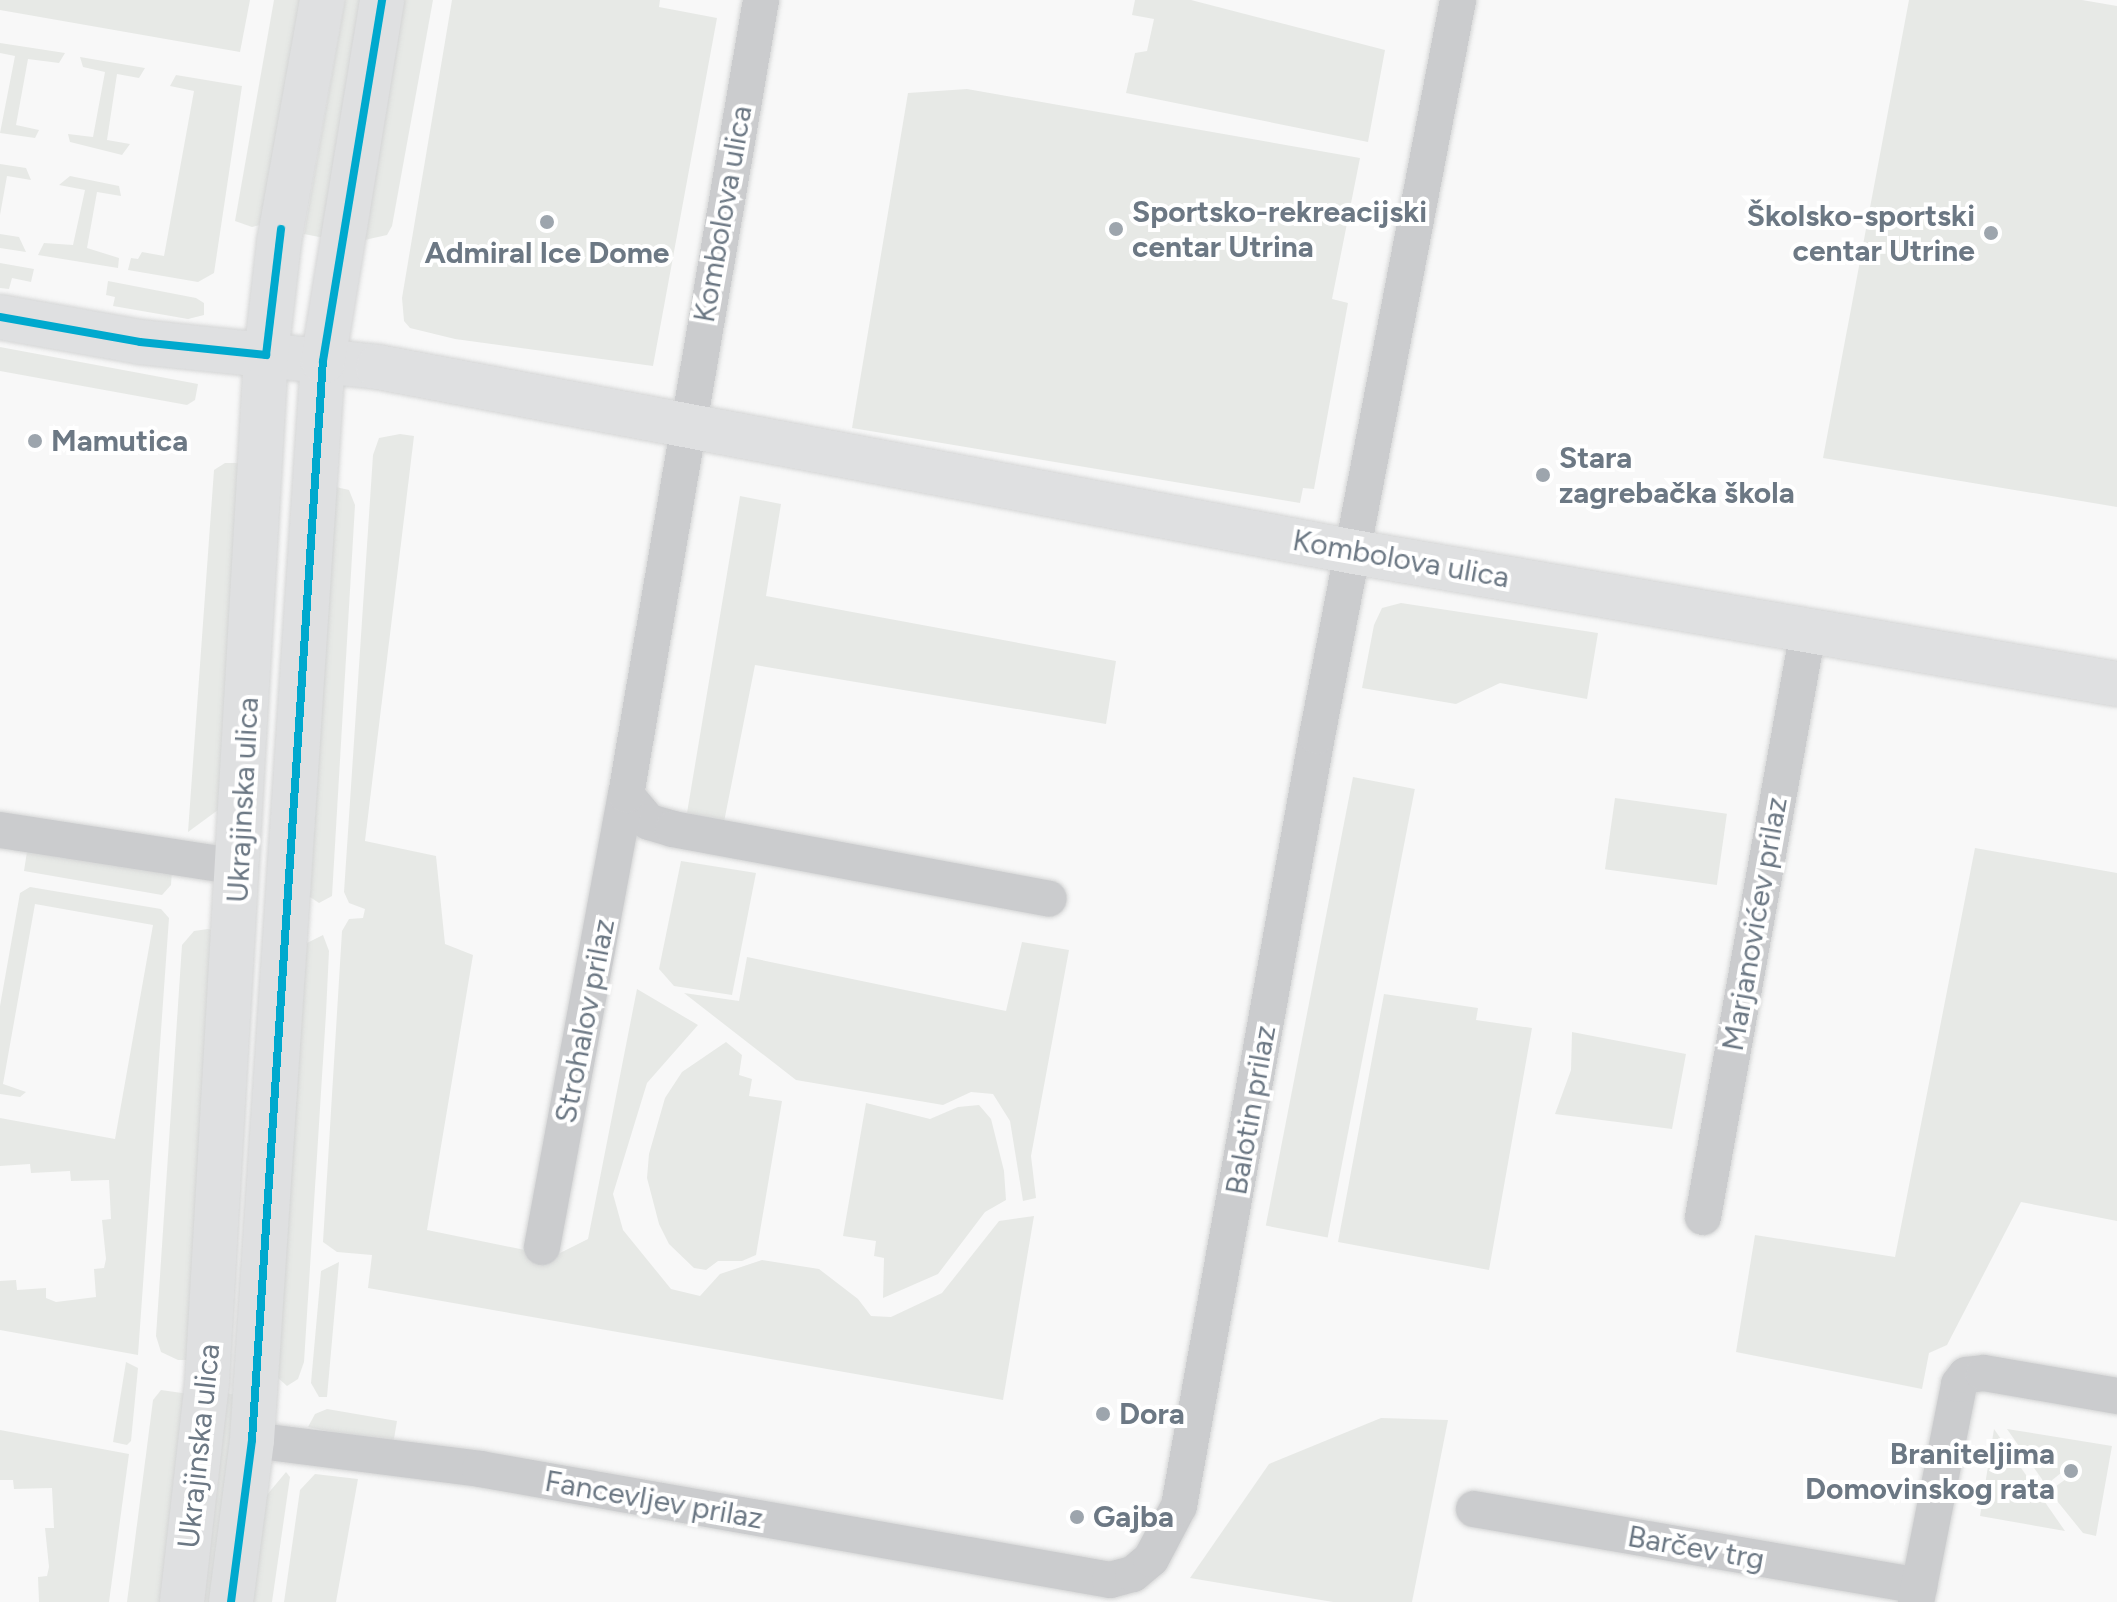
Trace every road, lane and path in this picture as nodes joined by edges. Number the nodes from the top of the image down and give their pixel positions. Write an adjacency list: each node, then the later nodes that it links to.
1 (322, 0): 6 (street, Ukrajinska ulica)
2 (382, 0): 7 (street, Ukrajinska ulica)
3 (761, 0): 8 (street, Kombolova ulica)
4 (1458, 0): 9 (street, Balotin prilaz)
5 (0, 317): 6 (street, Kombolova ulica)
6 (266, 355): 7 (street, Kombolova ulica); 14 (street, Ukrajinska ulica)
7 (323, 361): 8 (street, Kombolova ulica); 19 (street, Ukrajinska ulica)
8 (686, 428): 9 (street, Kombolova ulica); 12 (street, Strohalov prilaz)
9 (1354, 552): 10 (street, Kombolova ulica); 21 (street, Balotin prilaz)
10 (1808, 631): 11 (street, Kombolova ulica); 16 (street, Marjanovićev prilaz)
11 (2117, 684)
12 (626, 795): 15 (street); 17 (street, Strohalov prilaz)
13 (0, 830): 14 (street)
14 (240, 867): 23 (street, Ukrajinska ulica)
15 (1049, 899)
16 (1703, 1217)
17 (542, 1247)
18 (2117, 1396): 22 (street, Barčev trg)
19 (252, 1440): 21 (street, Fancevljev prilaz); 24 (street, Ukrajinska ulica)
20 (1474, 1509): 22 (street, Barčev trg)
21 (1055, 1570)
22 (1917, 1594)
23 (182, 1602)
24 (231, 1602)

